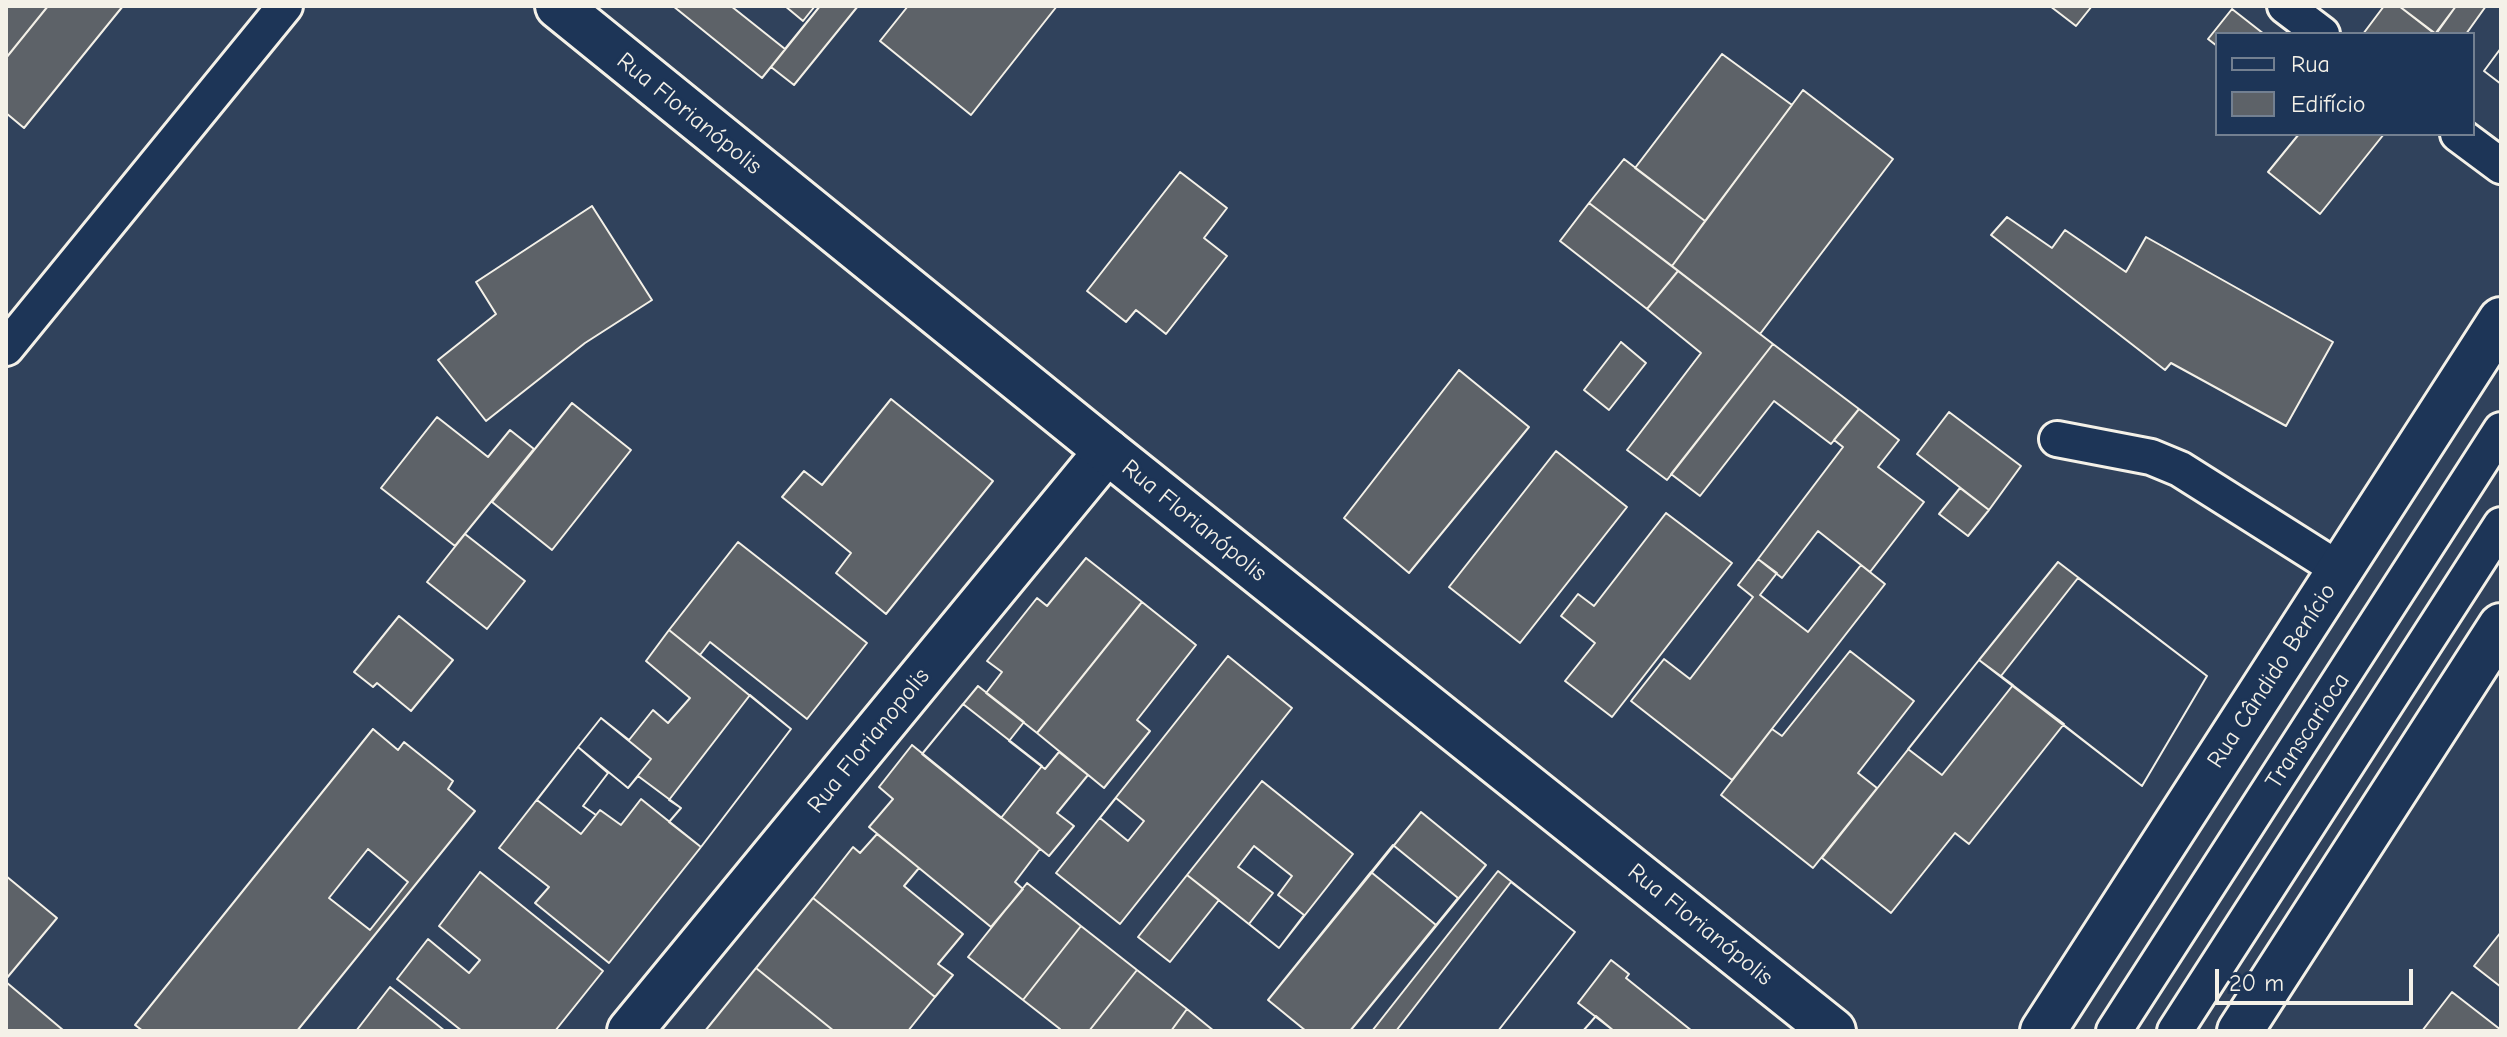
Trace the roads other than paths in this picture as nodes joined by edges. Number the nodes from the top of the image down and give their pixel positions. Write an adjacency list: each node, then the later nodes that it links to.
1 (285, 6): 8 (lane)
2 (558, 6): 11 (street, Rua Florianópolis)
3 (2285, 6): 4 (lane)
4 (2319, 32)
5 (2461, 136): 6 (lane)
6 (2501, 166)
7 (2501, 320): 13 (street, Rua Cândido Benício)
8 (6, 348)
9 (2501, 430): 18 (lane, Transcarioca)
10 (2057, 439): 13 (lane)
11 (1107, 451): 15 (street, Rua Florianopolis); 16 (street, Rua Florianópolis)
12 (2501, 525): 19 (lane, Transcarioca)
13 (2340, 570): 17 (street, Rua Cândido Benício)
14 (2501, 626): 20 (street)
15 (630, 1031)
16 (1833, 1031)
17 (2043, 1031)
18 (2114, 1031)
19 (2175, 1031)
20 (2240, 1031)

